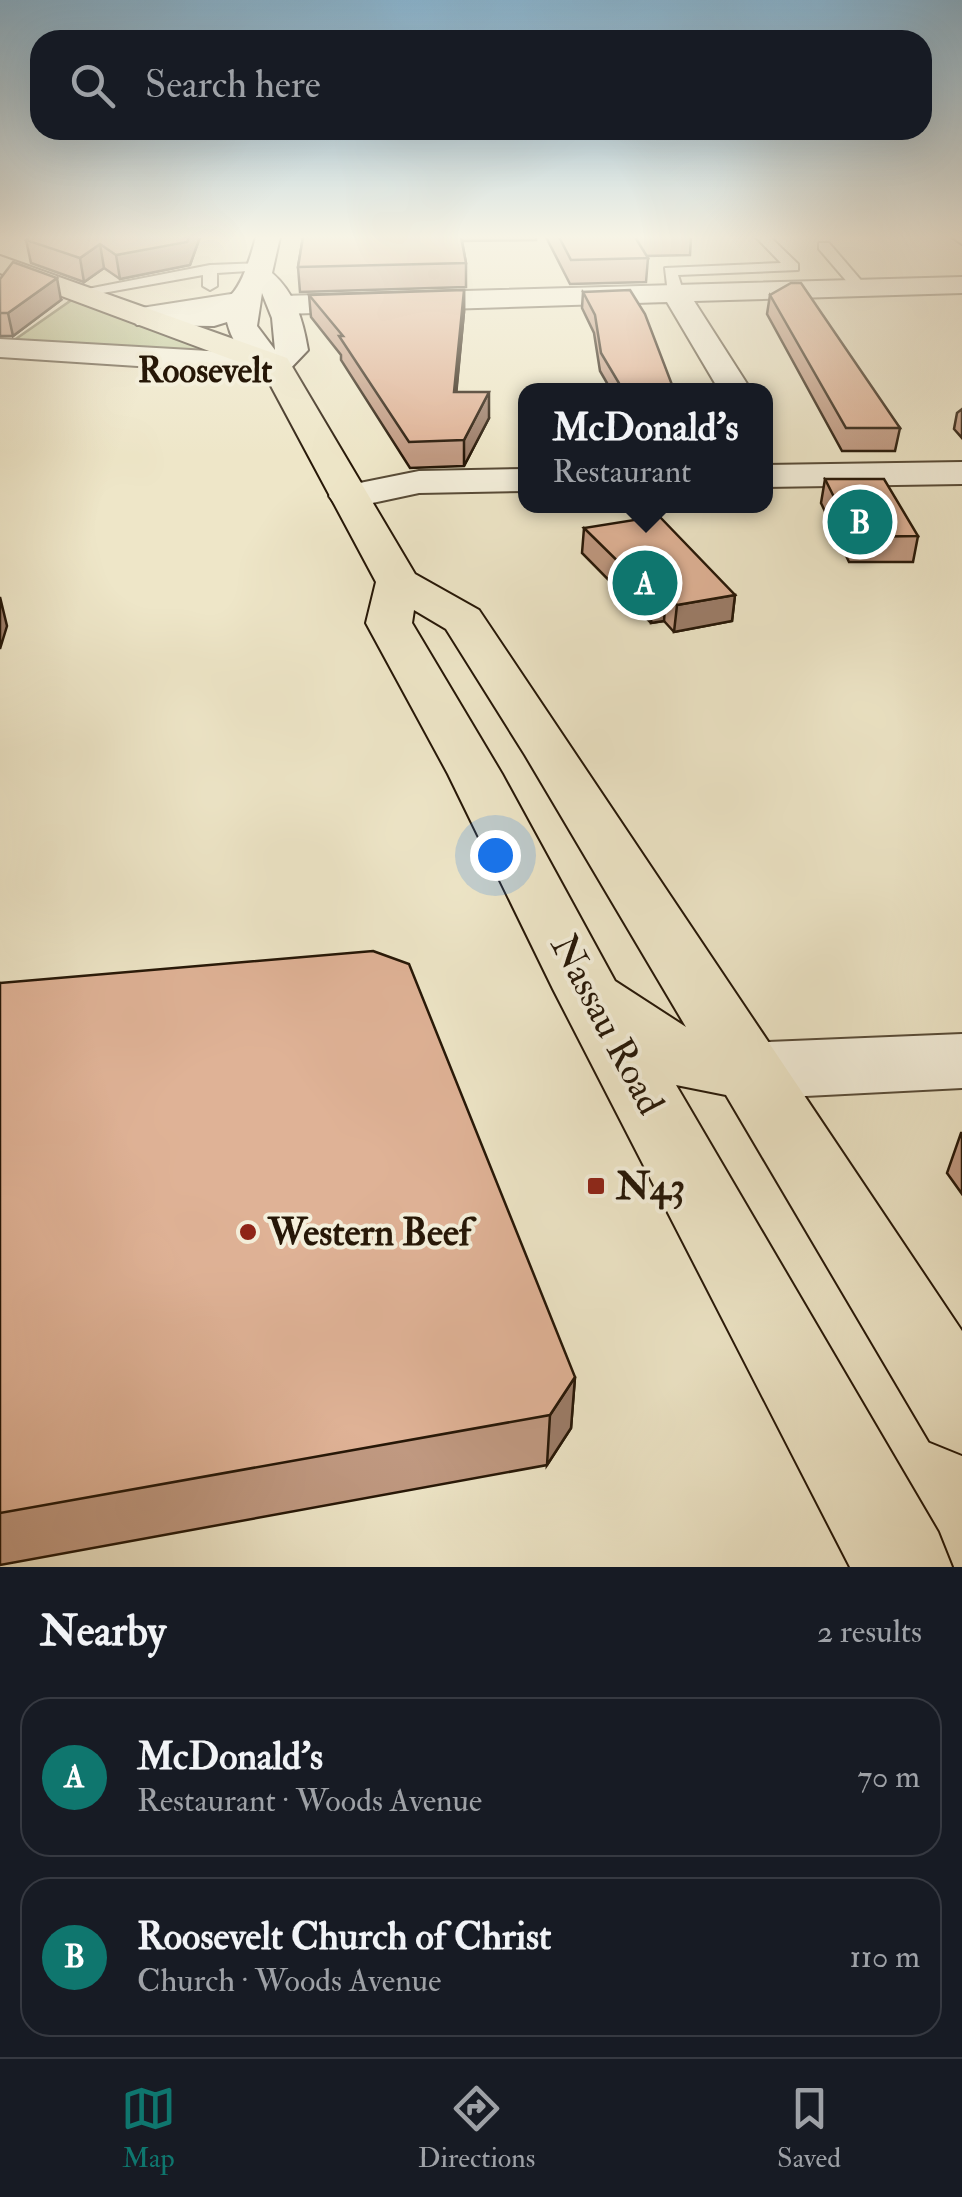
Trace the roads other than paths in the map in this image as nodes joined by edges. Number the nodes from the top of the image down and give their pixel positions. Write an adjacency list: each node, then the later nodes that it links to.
1 (122, 310): 7 (main road)
2 (167, 310): 7 (lane)
3 (223, 310): 7 (street)
4 (245, 310): 9 (street)
5 (283, 310): 9 (street)
6 (686, 310): 10 (street)
7 (141, 317): 9 (main road)
8 (0, 348): 9 (street)
9 (276, 365): 14 (main road)
10 (730, 383)
11 (962, 473): 12 (street)
12 (775, 476)
13 (518, 480): 14 (street)
14 (349, 496): 15 (main road)
15 (398, 582): 16 (main road, Nassau Road); 18 (main road)
16 (586, 989): 18 (main road); 20 (main road, Nassau Road)
17 (962, 1061): 18 (street)
18 (747, 1071): 19 (main road)
19 (962, 1410)
20 (903, 1567)

